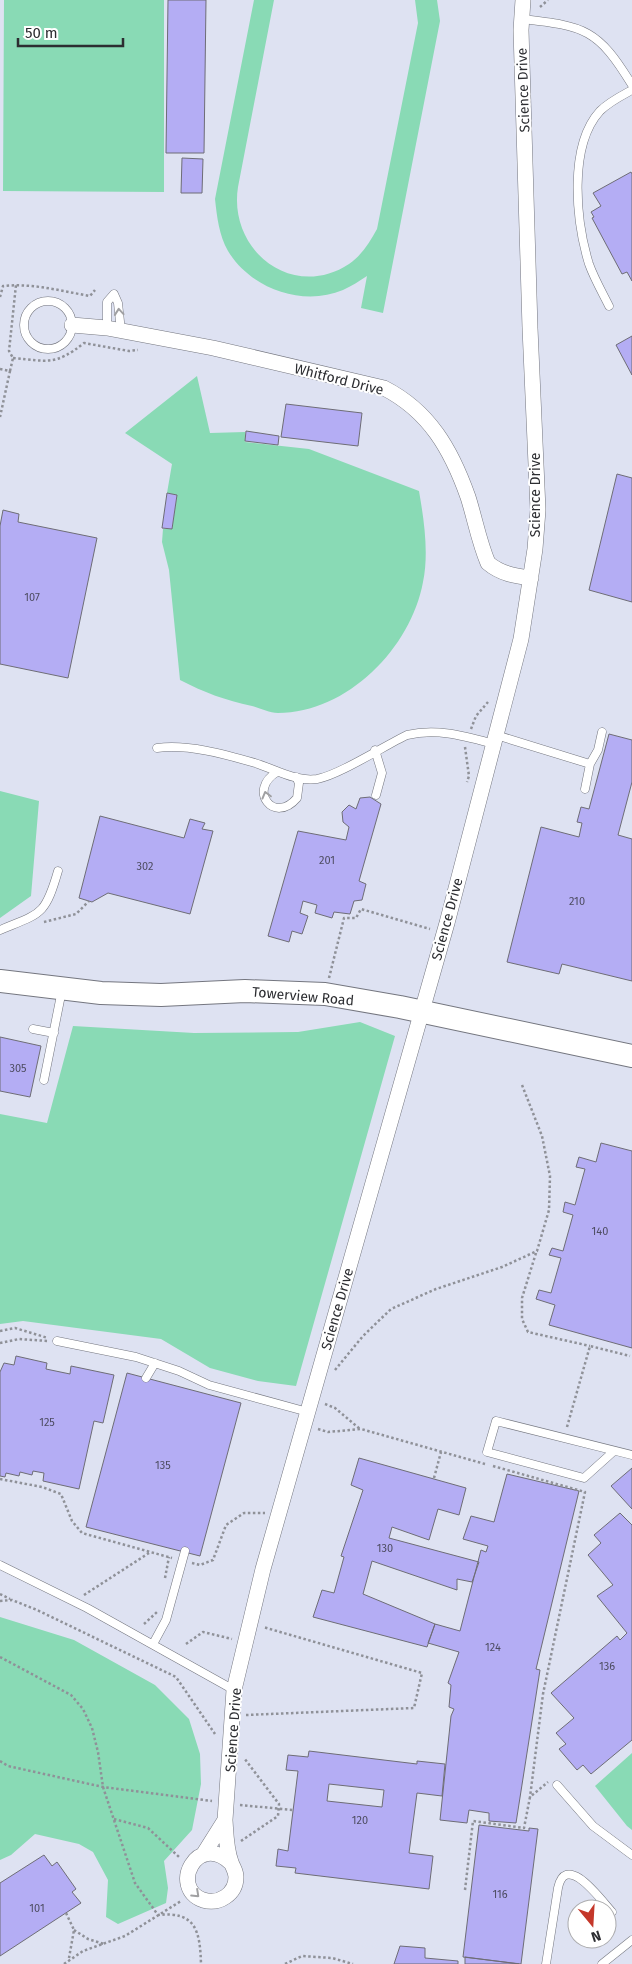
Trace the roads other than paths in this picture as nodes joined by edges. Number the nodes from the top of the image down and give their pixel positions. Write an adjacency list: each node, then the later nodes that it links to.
1 (524, 0): 2 (street, Science Drive)
2 (522, 19): 3 (lane); 7 (street, Science Drive)
3 (632, 84)
4 (632, 90): 5 (lane)
5 (609, 306)
6 (72, 325): 6 (lane); 7 (street, Whitford Drive)
7 (531, 578): 9 (street, Science Drive)
8 (602, 732): 12 (lane)
9 (495, 740): 11 (lane); 12 (lane); 21 (street, Science Drive)
10 (157, 748): 13 (lane)
11 (375, 750): 14 (lane); 16 (lane)
12 (590, 764): 15 (lane)
13 (277, 772): 14 (lane); 14 (lane, one-way to 13)
14 (296, 778)
15 (585, 790)
16 (376, 795)
17 (58, 871): 18 (lane)
18 (0, 930)
19 (0, 981): 20 (street, Towerview Road)
20 (62, 990): 21 (street, Towerview Road); 23 (lane)
21 (422, 1012): 24 (street, Towerview Road); 29 (street, Science Drive)
22 (33, 1029): 23 (lane)
23 (54, 1033): 25 (lane)
24 (632, 1056)
25 (44, 1080)
26 (57, 1341): 27 (lane)
27 (155, 1363): 28 (lane); 29 (lane)
28 (146, 1378)
29 (308, 1412): 35 (street, Science Drive)
30 (614, 1451): 30 (lane); 31 (lane)
31 (632, 1455)
32 (185, 1551): 34 (lane)
33 (0, 1565): 34 (lane)
34 (153, 1644): 35 (lane)
35 (234, 1690): 37 (street, Science Drive)
36 (555, 1782): 39 (lane)
37 (225, 1820): 38 (street, Science Drive); 40 (street, Science Drive)
38 (203, 1855): 40 (street); 40 (street, Science Drive, one-way to 40)
39 (632, 1855)
40 (230, 1856)
41 (599, 1899): 43 (lane)
42 (632, 1940): 44 (lane)
43 (546, 1964)
44 (602, 1964)

